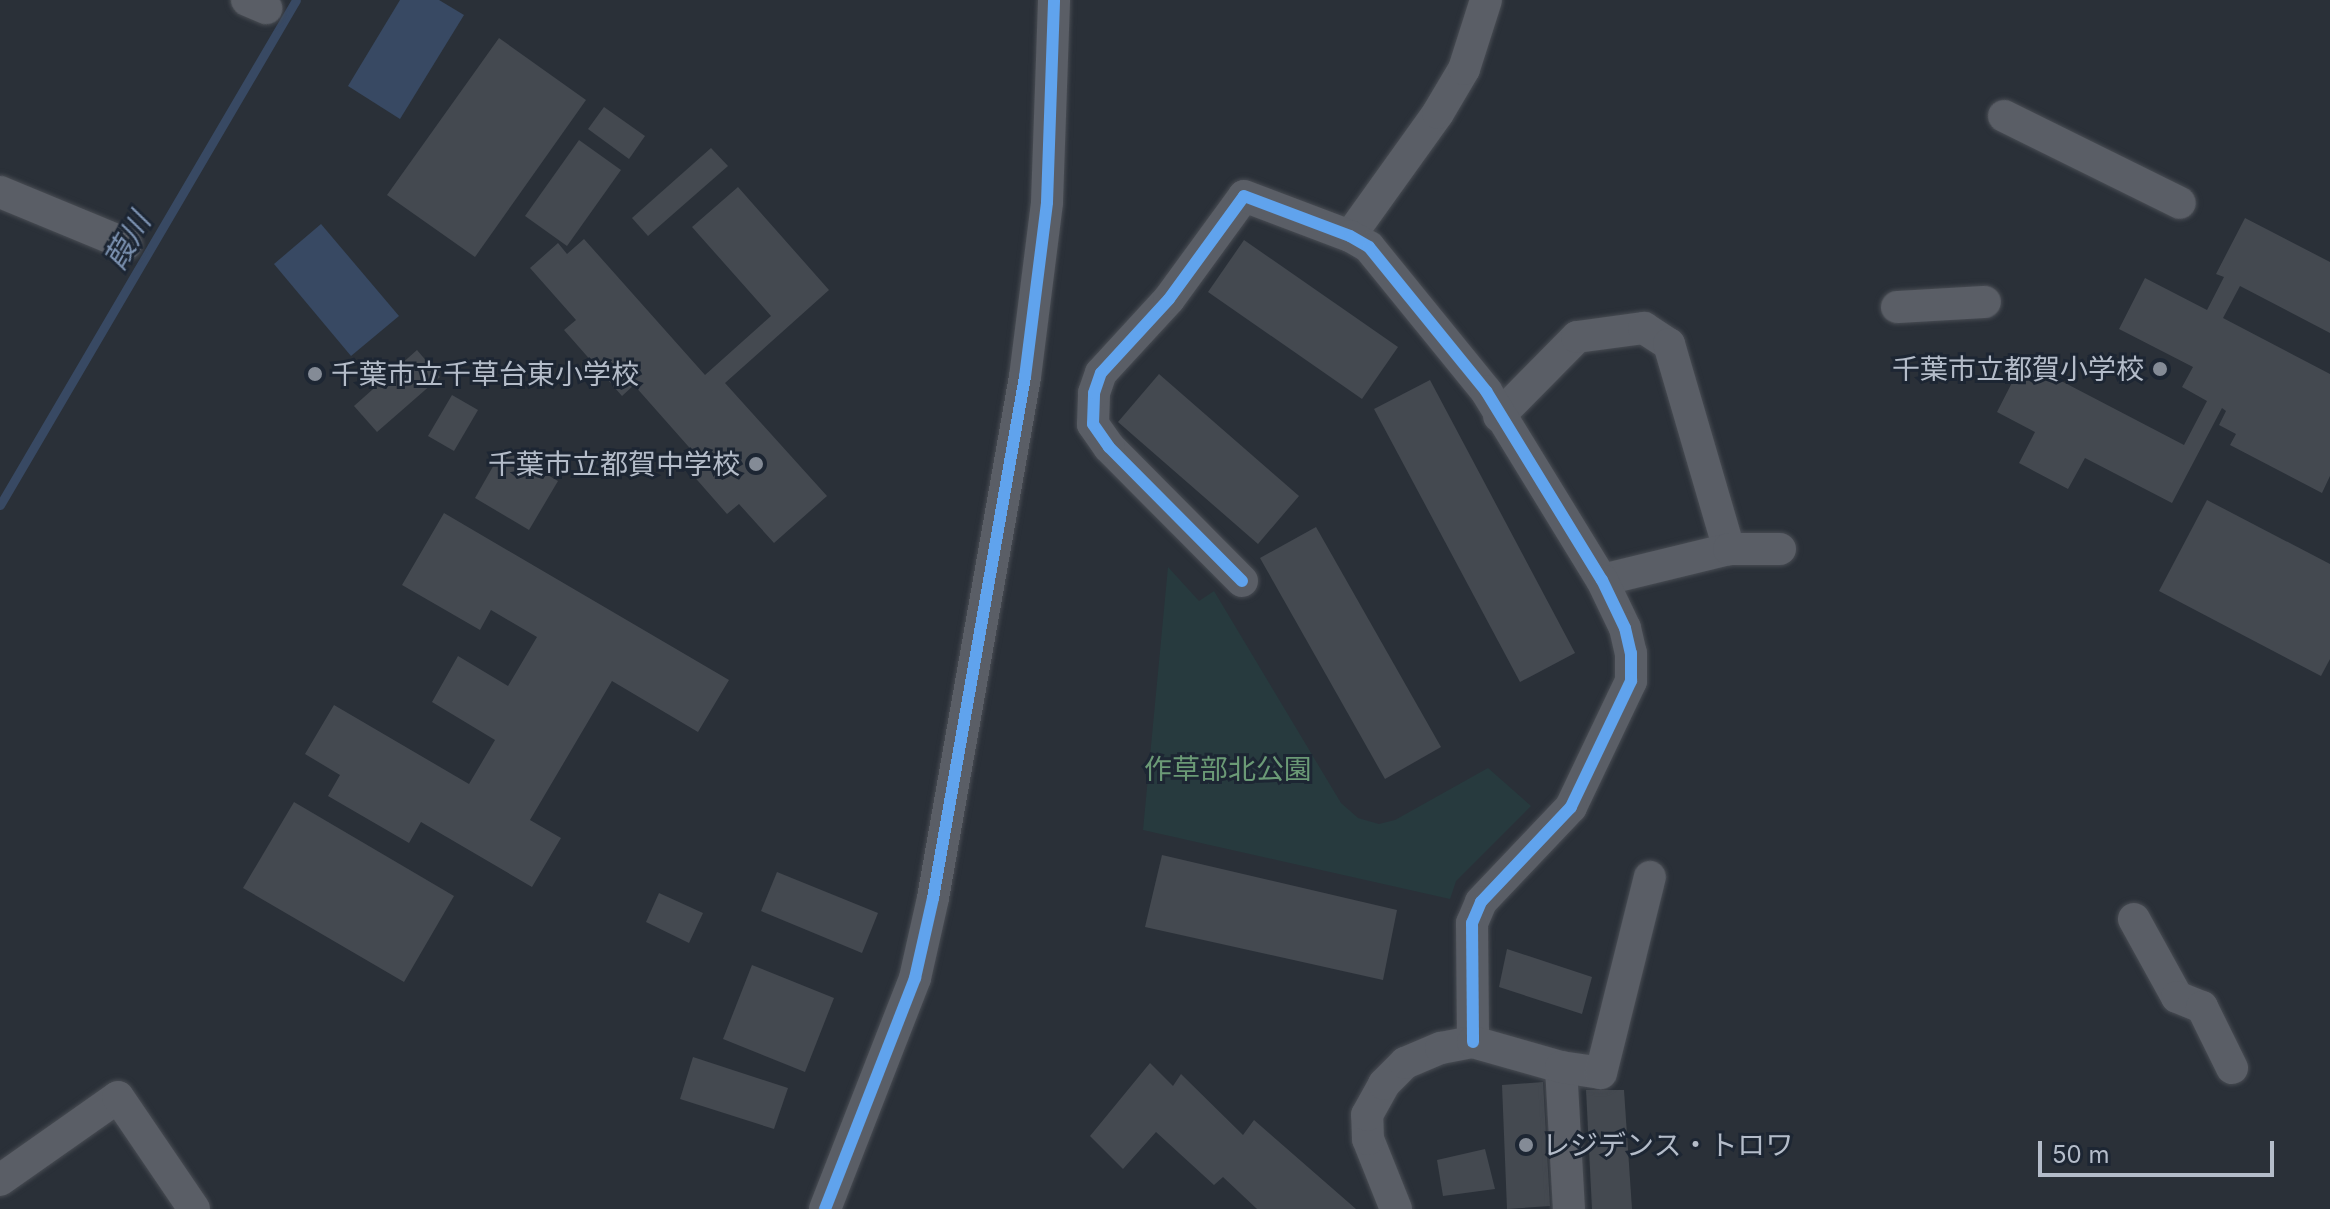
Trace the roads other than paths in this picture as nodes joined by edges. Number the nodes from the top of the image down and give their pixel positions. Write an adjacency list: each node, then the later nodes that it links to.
1 (1054, 0): 22 (street)
2 (1486, 0): 6 (street)
3 (2004, 116): 5 (street)
4 (0, 192): 7 (street)
5 (2180, 203)
6 (1350, 236): 10 (street); 14 (street)
7 (126, 244)
8 (1985, 302): 9 (street)
9 (1897, 307)
10 (1499, 416): 11 (street); 13 (street)
11 (1729, 549): 12 (street); 13 (street)
12 (1780, 549)
13 (1602, 580): 17 (street)
14 (1242, 581)
15 (1650, 877): 18 (street)
16 (2134, 919): 19 (street)
17 (1473, 1042): 18 (street); 23 (street)
18 (1561, 1067): 24 (street)
19 (2232, 1068)
20 (0, 1180): 21 (street)
21 (194, 1209)
22 (825, 1209)
23 (1396, 1209)
24 (1569, 1209)

